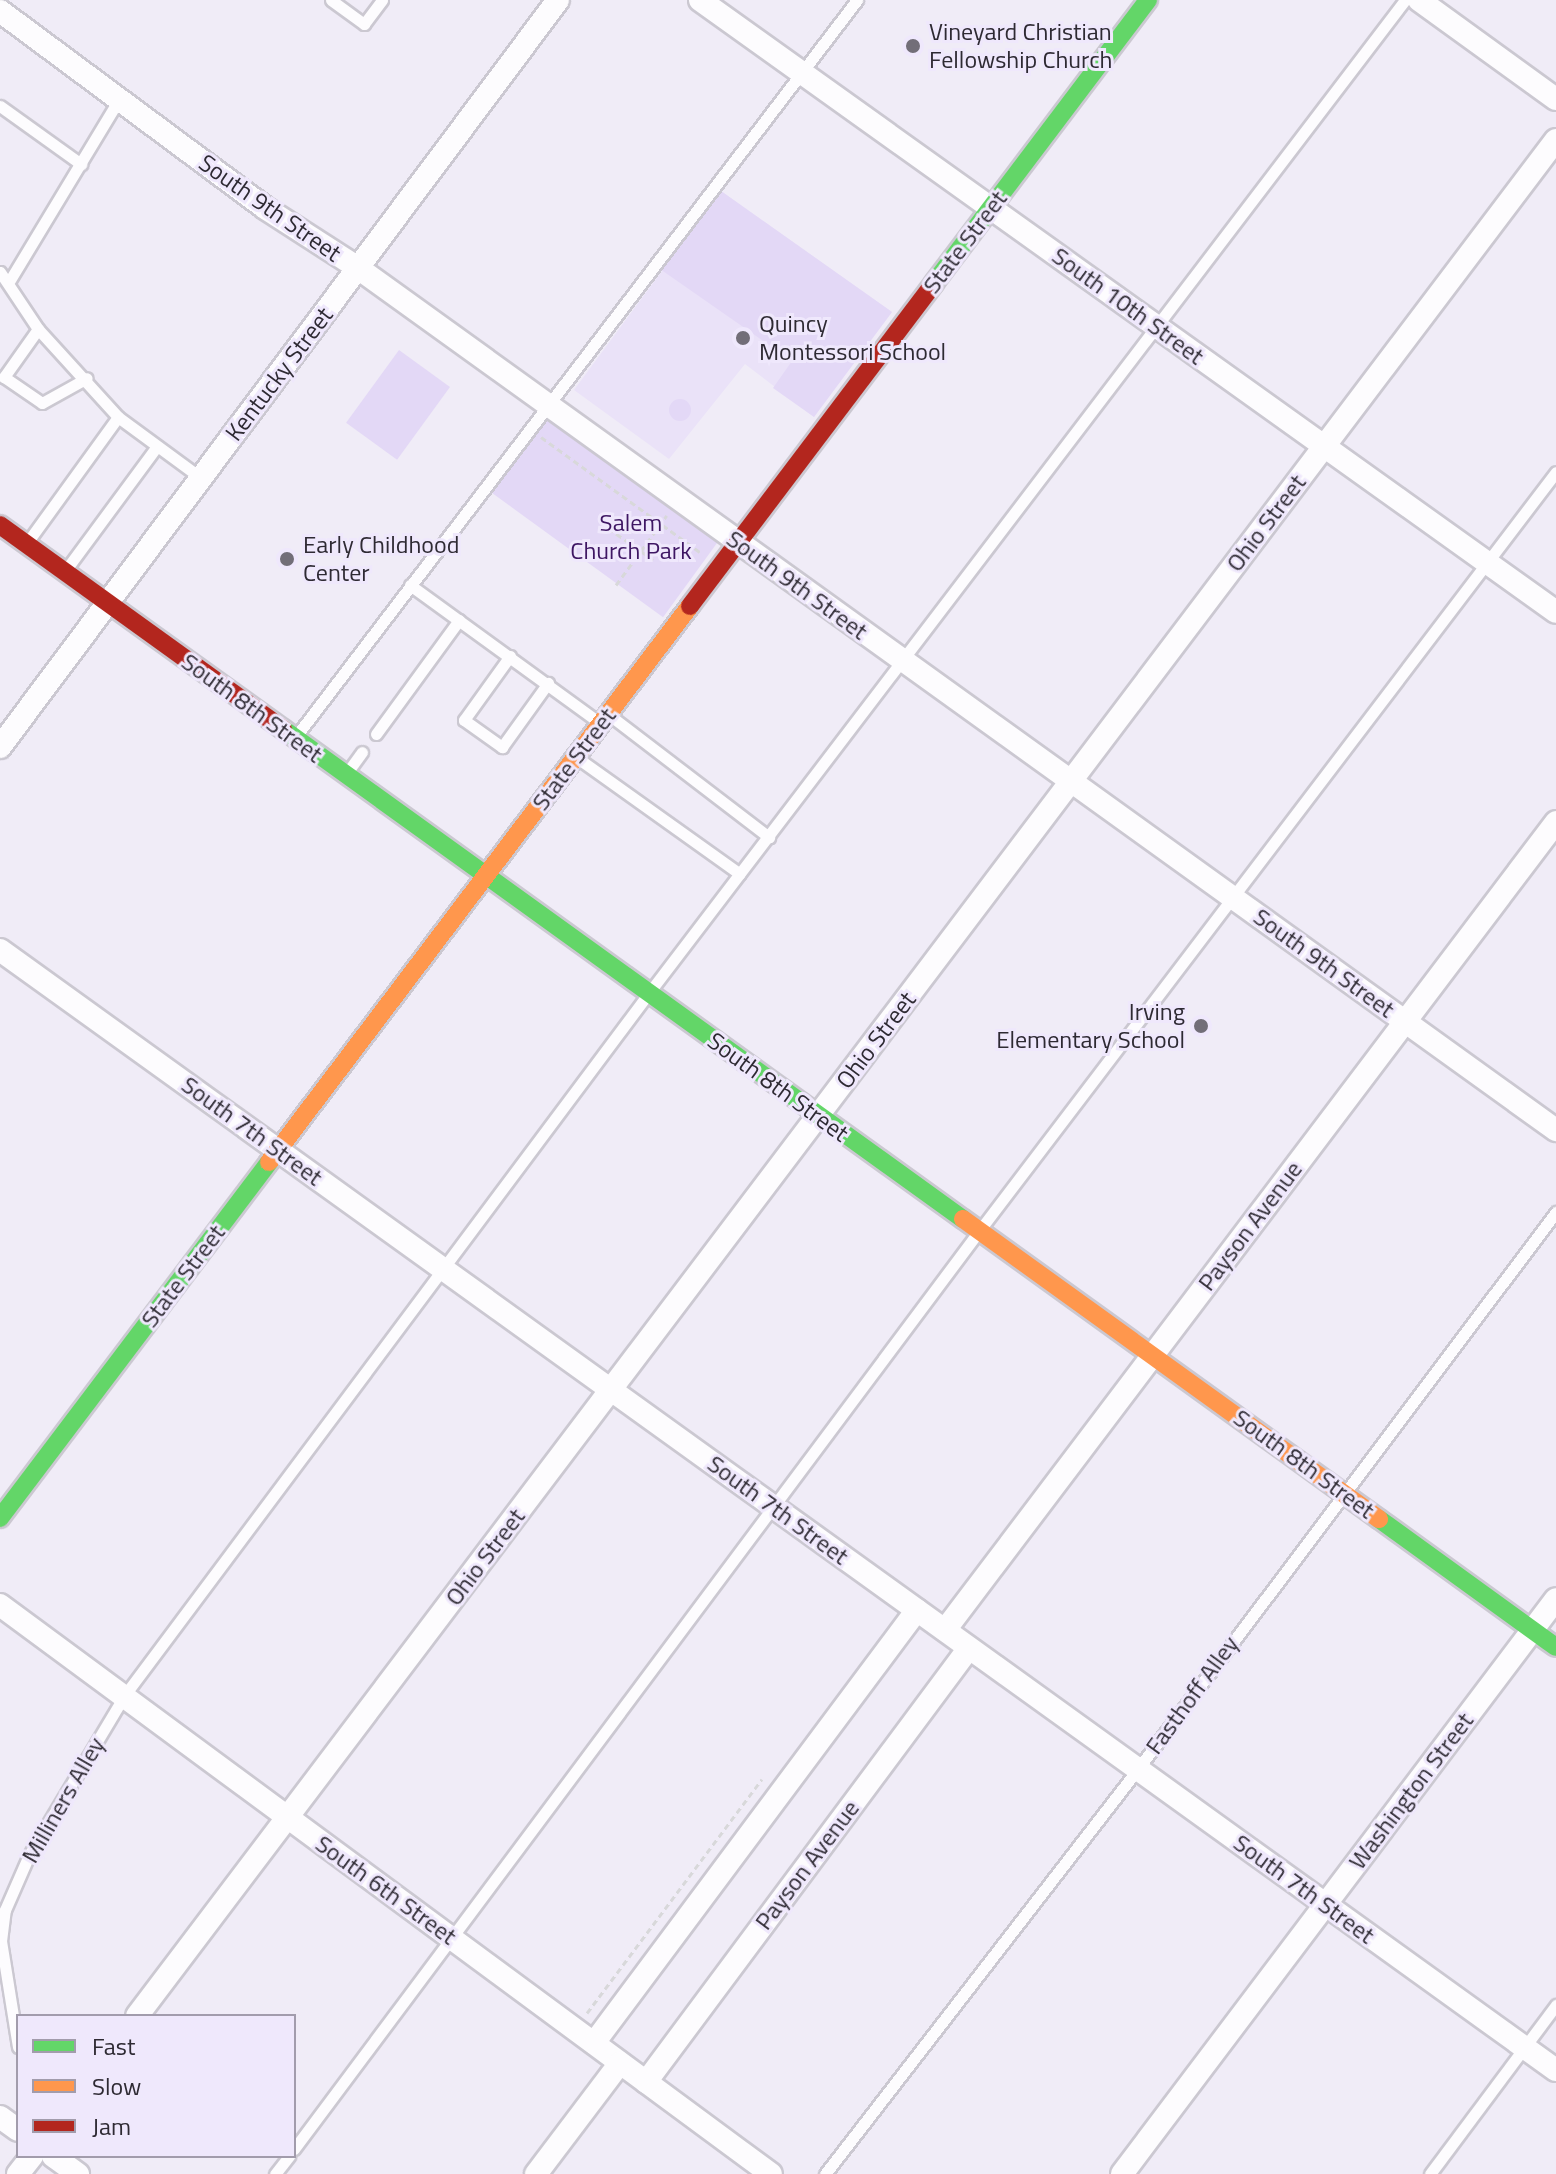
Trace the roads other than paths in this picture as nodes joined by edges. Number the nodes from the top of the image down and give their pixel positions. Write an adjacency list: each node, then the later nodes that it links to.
1 (331, 0): 2 (lane)
2 (382, 0)
3 (558, 0): 17 (street, Kentucky Street)
4 (700, 0): 10 (street, South 10th Street)
5 (857, 0): 10 (lane)
6 (1148, 0): 16 (street, State Street)
7 (1405, 0): 19 (lane, Milliners Alley)
8 (1419, 0): 12 (street)
9 (7, 14): 11 (street, South 9th Street)
10 (802, 73): 16 (street, South 10th Street); 22 (lane)
11 (119, 99): 15 (lane); 17 (street, South 9th Street)
12 (1556, 99)
13 (0, 106): 15 (lane)
14 (1556, 140): 25 (street, Ohio Street)
15 (81, 164): 18 (lane)
16 (991, 208): 19 (street, South 10th Street); 29 (street, State Street)
17 (358, 268): 22 (street, South 9th Street); 27 (street, Kentucky Street)
18 (5, 276): 20 (lane)
19 (1155, 326): 25 (street, South 10th Street); 38 (lane, Milliners Alley)
20 (38, 329): 21 (lane); 21 (lane)
21 (87, 378): 23 (lane)
22 (547, 405): 29 (street, South 9th Street); 33 (lane)
23 (118, 417): 24 (lane); 30 (lane)
24 (157, 446): 27 (lane); 32 (lane)
25 (1324, 447): 31 (street, South 10th Street); 47 (street, Ohio Street)
26 (1556, 472): 31 (lane)
27 (201, 478): 34 (street, Kentucky Street)
28 (0, 525): 30 (street, South 8th Street)
29 (738, 542): 38 (street, South 9th Street); 40 (street, State Street)
30 (26, 544): 32 (street, South 8th Street)
31 (1487, 563): 35 (street, South 10th Street); 52 (lane)
32 (64, 572): 34 (street, South 8th Street)
33 (410, 585): 36 (lane); 42 (lane)
34 (107, 602): 42 (street, South 8th Street); 43 (street, Kentucky Street)
35 (1556, 612)
36 (459, 620): 37 (lane); 41 (lane)
37 (510, 656): 39 (lane); 39 (lane)
38 (905, 662): 47 (street, South 9th Street); 49 (lane, Milliners Alley)
39 (548, 683): 40 (lane)
40 (604, 719): 45 (street, State Street); 49 (lane)
41 (376, 734)
42 (294, 738): 46 (street, South 8th Street)
43 (0, 747)
44 (362, 752): 46 (lane)
45 (575, 756): 50 (lane); 51 (street, State Street)
46 (345, 775): 51 (street, South 8th Street)
47 (1071, 781): 52 (street, South 9th Street); 56 (street, Ohio Street)
48 (1556, 822): 55 (street, Payson Avenue)
49 (769, 837): 50 (lane, Milliners Alley)
50 (740, 874): 54 (lane, Milliners Alley)
51 (485, 877): 54 (street, South 8th Street); 58 (street, State Street)
52 (1234, 898): 55 (street, South 9th Street); 60 (lane)
53 (0, 950): 58 (street, South 7th Street)
54 (648, 994): 56 (street, South 8th Street); 61 (lane, Milliners Alley)
55 (1405, 1021): 57 (street, South 9th Street); 62 (street, Payson Avenue)
56 (818, 1116): 60 (street, South 8th Street); 63 (street, Ohio Street)
57 (1556, 1130)
58 (278, 1150): 61 (street, South 7th Street); 66 (street, State Street)
59 (1556, 1212): 64 (lane, Fasthoff Alley)
60 (979, 1231): 62 (street, South 8th Street); 65 (lane)
61 (442, 1267): 63 (street, South 7th Street); 74 (lane, Milliners Alley)
62 (1152, 1355): 64 (street, South 8th Street); 70 (street, Payson Avenue)
63 (611, 1389): 65 (street, South 7th Street); 76 (street, Ohio Street)
64 (1342, 1492): 71 (street, South 8th Street); 75 (lane, Fasthoff Alley)
65 (773, 1506): 69 (street, South 7th Street); 78 (lane)
66 (0, 1518)
67 (1556, 1599): 71 (street, Washington Street)
68 (0, 1605): 74 (street, South 6th Street)
69 (917, 1610): 70 (street, South 7th Street); 82 (street)
70 (945, 1630): 73 (street, South 7th Street)
71 (1533, 1630): 72 (street, South 8th Street); 77 (street, Washington Street)
72 (1556, 1647)
73 (969, 1648): 75 (street, South 7th Street); 86 (street, Payson Avenue)
74 (124, 1696): 76 (street, South 6th Street); 81 (lane, Milliners Alley)
75 (1137, 1770): 77 (street, South 7th Street); 96 (lane, Fasthoff Alley)
76 (288, 1817): 78 (street, South 6th Street); 80 (street, Ohio Street)
77 (1326, 1904): 83 (street, South 7th Street); 97 (street, Washington Street)
78 (450, 1937): 82 (street, South 6th Street); 87 (lane)
79 (1556, 2005): 83 (lane)
80 (139, 2014)
81 (16, 2035)
82 (594, 2043): 84 (street, South 6th Street)
83 (1524, 2047): 85 (street, South 7th Street); 98 (lane)
84 (620, 2063): 86 (street, South 6th Street); 94 (street)
85 (1556, 2070)
86 (646, 2082): 95 (street, South 6th Street)
87 (296, 2146)
88 (30, 2158): 91 (street)
89 (56, 2158): 92 (street)
90 (287, 2158): 93 (lane)
91 (18, 2174)
92 (78, 2174)
93 (275, 2174)
94 (536, 2174)
95 (771, 2174)
96 (825, 2174)
97 (1122, 2174)
98 (1430, 2174)

